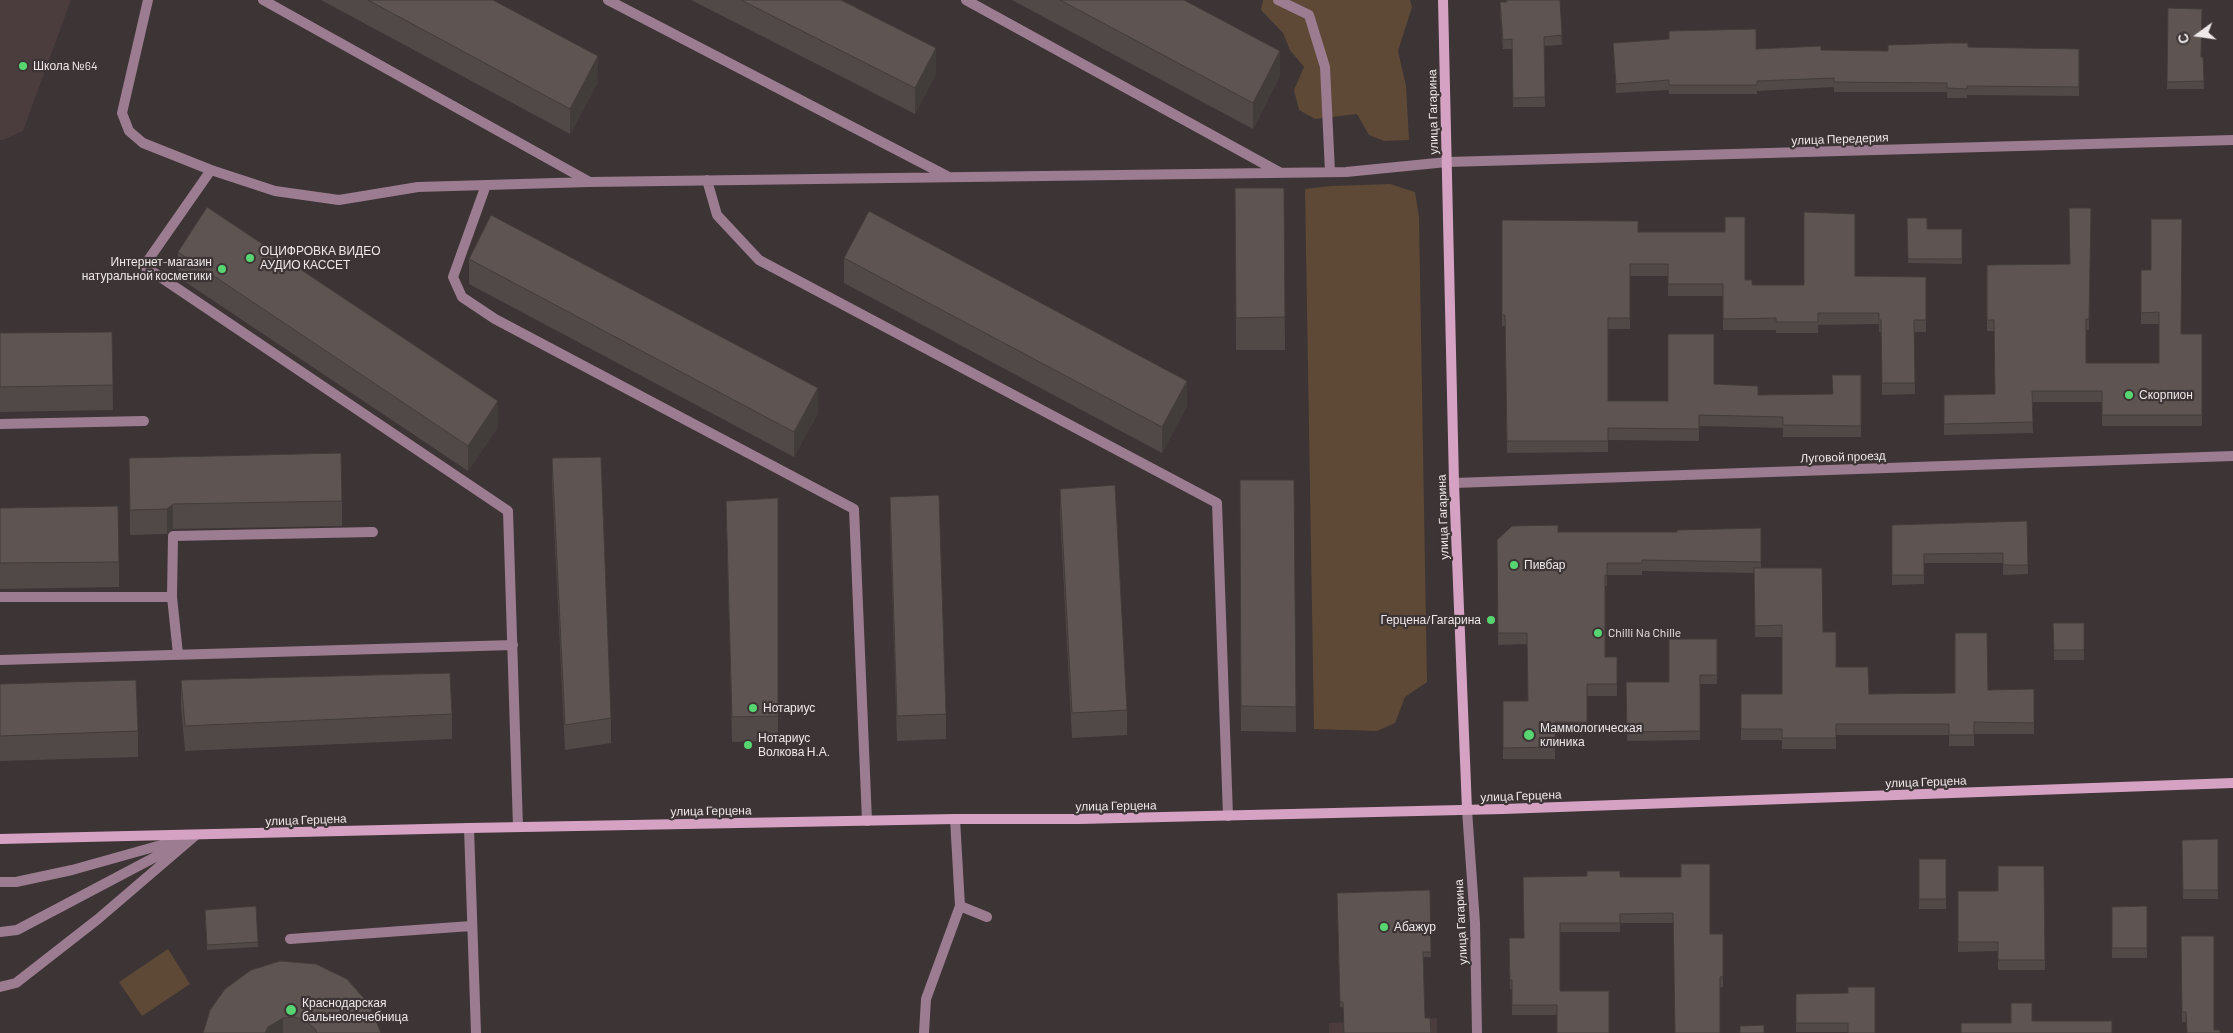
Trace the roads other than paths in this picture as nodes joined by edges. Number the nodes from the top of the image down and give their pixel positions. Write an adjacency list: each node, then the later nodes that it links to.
1 (148, 0): 9 (street, улица Передерия)
2 (263, 0): 14 (street)
3 (608, 0): 12 (street)
4 (966, 0): 10 (street)
5 (1278, 0): 11 (street)
6 (1443, 0): 8 (main road, улица Гагарина)
7 (2233, 140): 8 (street, улица Передерия)
8 (1447, 162): 11 (street, улица Передерия); 19 (main road, улица Гагарина)
9 (211, 170): 15 (street, улица Передерия); 23 (street)
10 (1280, 172): 11 (street, улица Передерия); 12 (street, улица Передерия)
11 (1330, 172)
12 (948, 177): 13 (street, улица Передерия)
13 (707, 180): 14 (street, улица Передерия); 28 (street)
14 (589, 182): 15 (street, улица Передерия)
15 (486, 185): 30 (street)
16 (144, 421): 17 (street)
17 (0, 424)
18 (2233, 456): 19 (street, Луговой проезд)
19 (1454, 483): 27 (main road, улица Гагарина)
20 (372, 532): 22 (street)
21 (0, 597): 22 (street)
22 (172, 597): 24 (street)
23 (513, 645): 24 (street); 31 (street)
24 (178, 654): 25 (street)
25 (0, 660)
26 (2233, 783): 27 (main road, улица Герцена)
27 (1467, 810): 28 (main road, улица Герцена); 44 (street, улица Гагарина)
28 (1228, 816): 29 (main road, улица Герцена)
29 (955, 819): 30 (main road, улица Герцена); 36 (street)
30 (867, 821): 31 (main road, улица Герцена)
31 (518, 827): 32 (main road, улица Герцена)
32 (468, 828): 33 (main road, улица Герцена); 38 (street)
33 (196, 835): 34 (main road, улица Герцена); 35 (street); 39 (street); 41 (street)
34 (0, 839)
35 (0, 882)
36 (960, 906): 37 (street); 43 (street)
37 (987, 917)
38 (471, 926): 40 (street); 42 (street)
39 (0, 932)
40 (290, 939)
41 (0, 988)
42 (476, 1033)
43 (924, 1033)
44 (1477, 1033)

